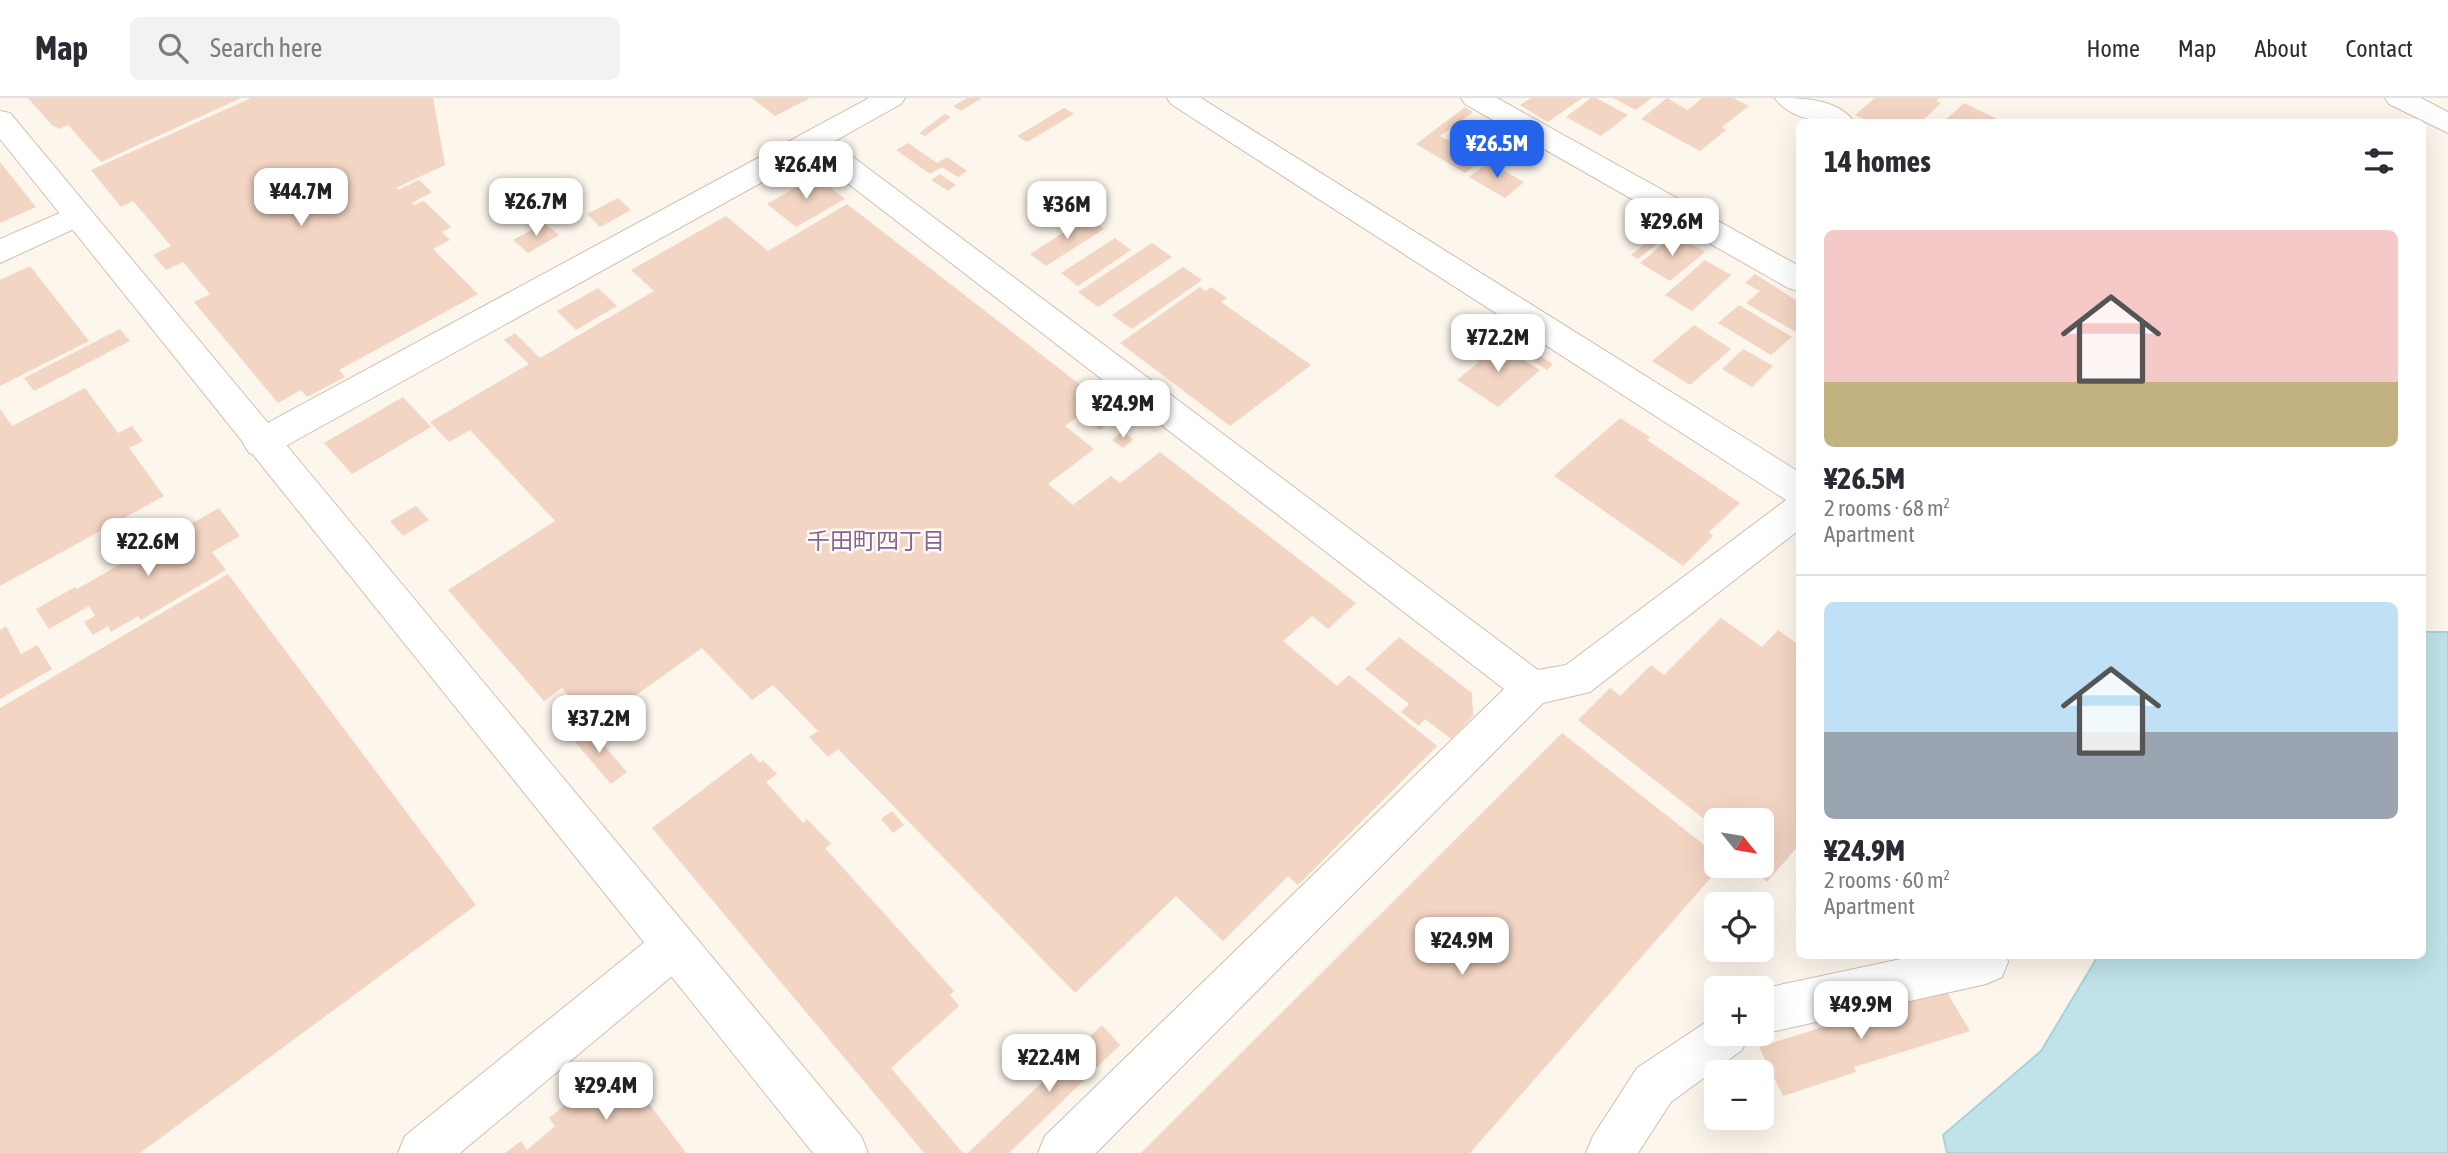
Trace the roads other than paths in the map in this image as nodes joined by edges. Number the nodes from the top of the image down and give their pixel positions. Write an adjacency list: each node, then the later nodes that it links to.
1 (891, 98): 9 (street)
2 (1181, 98): 14 (street)
3 (1475, 98): 12 (street)
4 (1789, 98): 6 (street)
5 (2399, 98): 8 (street)
6 (1833, 119)
7 (0, 120): 10 (street)
8 (2448, 124)
9 (811, 140): 13 (street); 16 (street)
10 (76, 216): 11 (street); 13 (street)
11 (0, 252)
12 (1796, 278)
13 (261, 443): 17 (street)
14 (1796, 488)
15 (1796, 512): 16 (street)
16 (1532, 688): 23 (street)
17 (673, 947): 21 (street); 22 (street)
18 (1986, 962): 19 (street)
19 (1774, 1008)
20 (1709, 1046): 24 (street)
21 (422, 1153)
22 (844, 1153)
23 (1062, 1153)
24 (1610, 1153)

